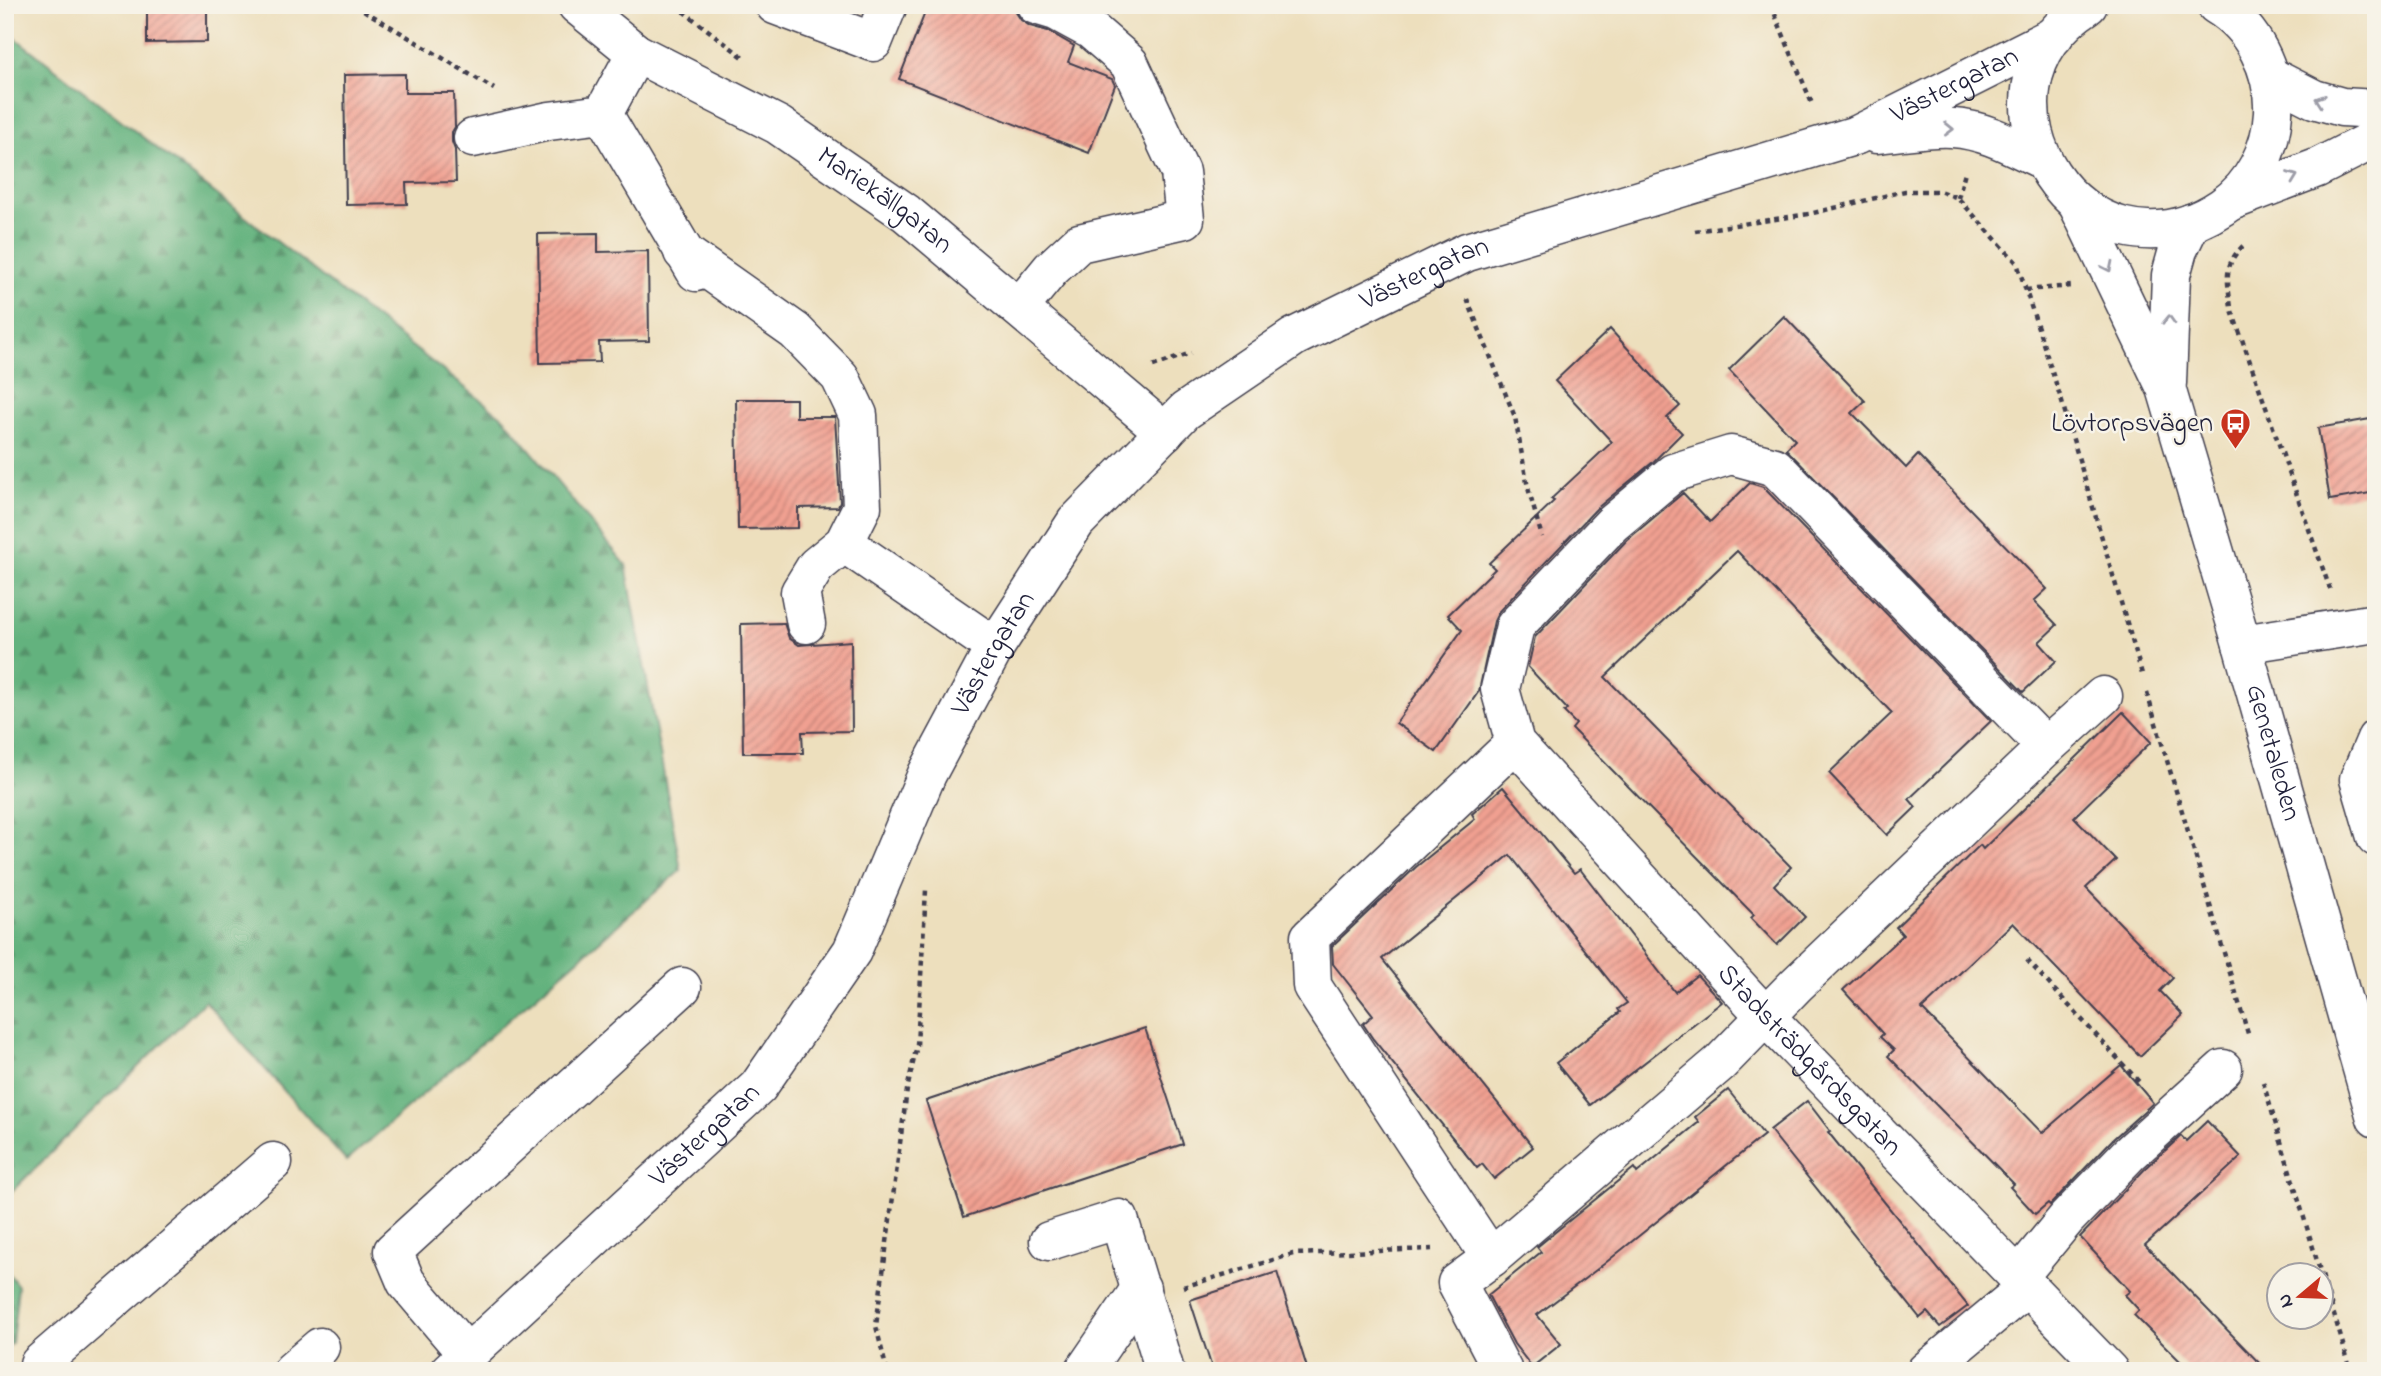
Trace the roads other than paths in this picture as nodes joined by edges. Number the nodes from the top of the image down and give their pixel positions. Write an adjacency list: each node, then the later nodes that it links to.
1 (775, 5): 2 (street)
2 (888, 5)
3 (1036, 5): 21 (street)
4 (2088, 5): 7 (street)
5 (589, 9): 8 (street, Mariekällgatan)
6 (2228, 11): 9 (street)
7 (2054, 36): 12 (street, Västergatan); 15 (street)
8 (636, 53): 11 (street); 21 (street, Mariekällgatan)
9 (2269, 76): 10 (street, one-way to 9); 16 (street)
10 (2376, 109)
11 (603, 114): 13 (street); 19 (street)
12 (1857, 135): 15 (street, Västergatan, one-way to 15); 23 (street, Västergatan)
13 (473, 138)
14 (2376, 138): 16 (street, one-way to 14)
15 (2041, 159): 17 (street)
16 (2230, 202): 18 (street)
17 (2078, 205): 18 (street); 22 (street, Genetaleden, one-way to 22)
18 (2191, 223): 22 (street, Genetaleden, one-way to 18)
19 (683, 252): 20 (street); 24 (street)
20 (707, 291)
21 (1019, 308): 23 (street, Mariekällgatan)
22 (2166, 388): 27 (street, Genetaleden)
23 (1165, 432): 28 (street, Västergatan)
24 (844, 543): 25 (street); 28 (street)
25 (806, 624)
26 (2360, 624): 27 (street)
27 (2242, 644): 37 (street, Genetaleden)
28 (995, 647): 43 (street, Västergatan)
29 (2103, 696): 32 (street)
30 (2376, 738): 33 (street)
31 (1516, 743): 32 (street); 35 (street, Stadsträdgårdsgatan); 40 (street)
32 (2046, 747): 35 (street)
33 (2376, 837)
34 (682, 987): 43 (street)
35 (1766, 1017): 40 (street); 41 (street, Stadsträdgårdsgatan)
36 (2245, 1062): 41 (street)
37 (2376, 1118)
38 (273, 1162): 44 (street)
39 (1049, 1241): 42 (street)
40 (1491, 1258): 47 (street)
41 (2023, 1282): 48 (street); 49 (street, Stadsträdgårdsgatan)
42 (1141, 1288): 45 (street); 46 (street)
43 (458, 1362)
44 (38, 1368)
45 (1084, 1371)
46 (1165, 1371)
47 (1503, 1371)
48 (1926, 1371)
49 (2109, 1371)

